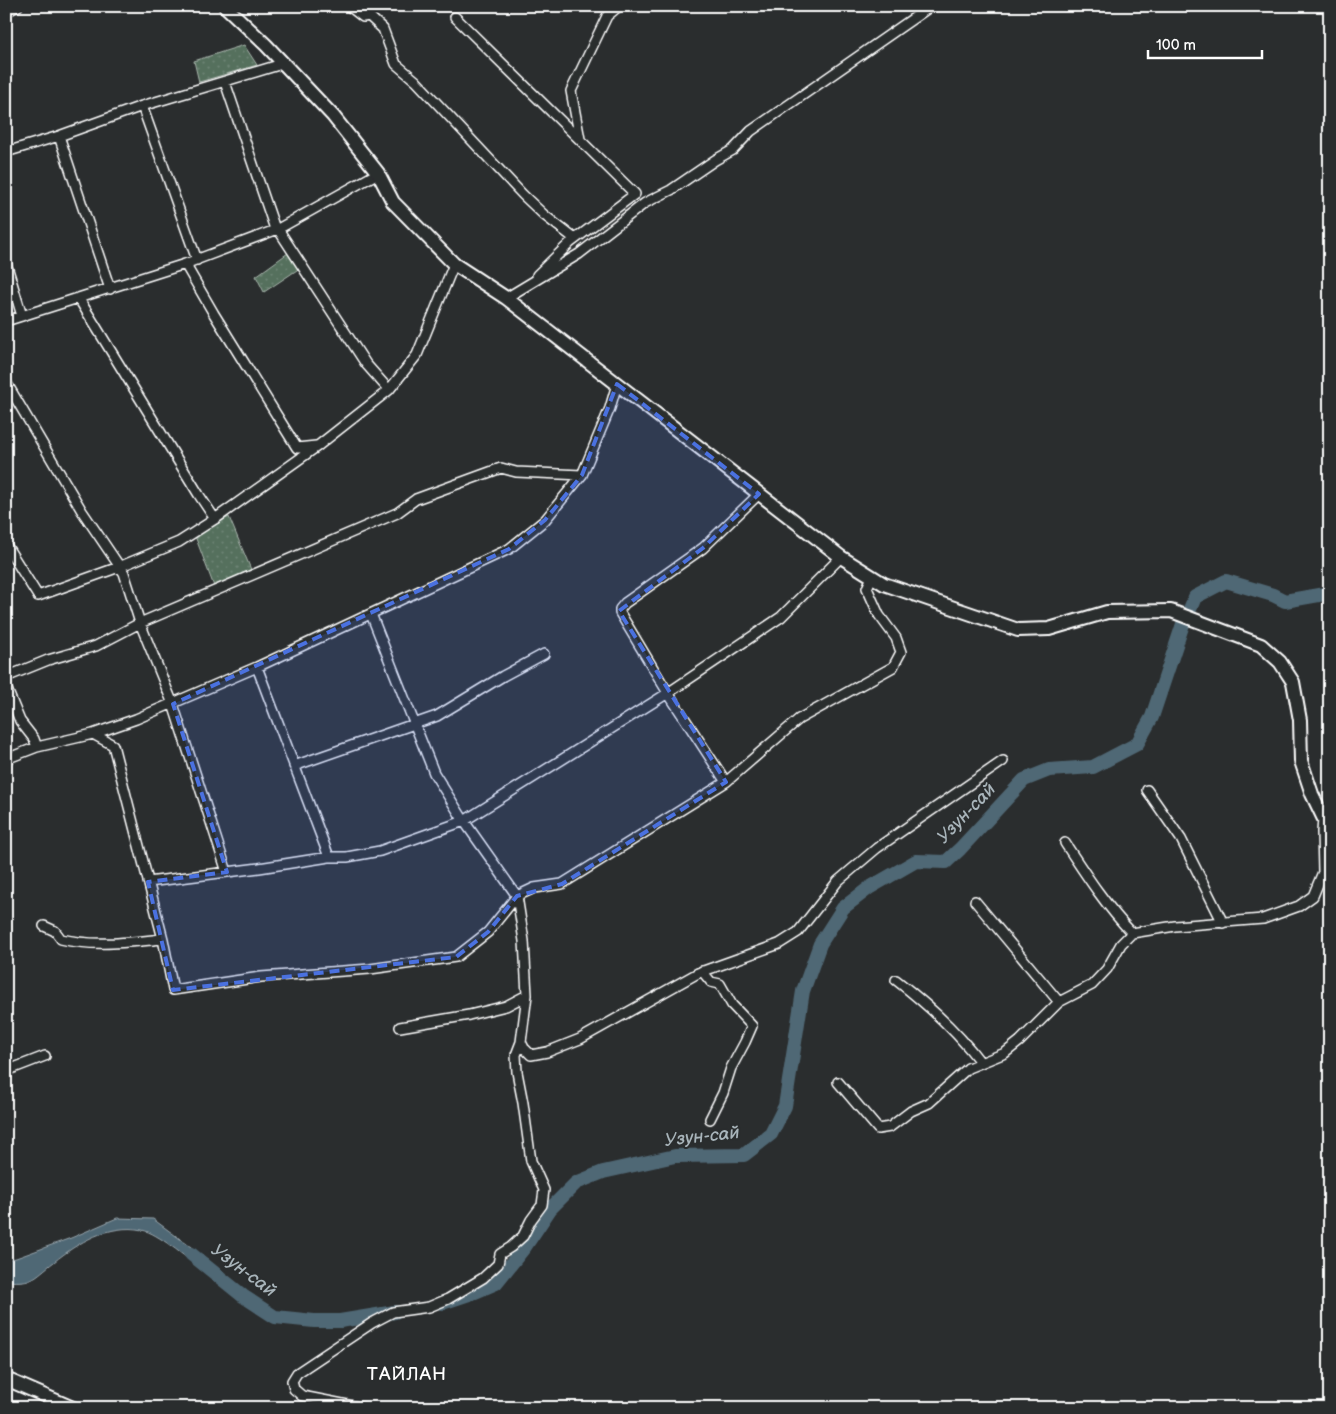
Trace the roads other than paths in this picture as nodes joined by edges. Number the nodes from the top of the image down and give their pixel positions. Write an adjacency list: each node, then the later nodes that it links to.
1 (18, 6): 6 (street)
2 (225, 6): 8 (street)
3 (349, 6): 16 (street)
4 (619, 6): 12 (street)
5 (930, 6): 21 (street)
6 (6, 12)
7 (455, 17): 12 (street)
8 (282, 64): 9 (street); 14 (street)
9 (226, 82): 10 (street); 15 (street)
10 (142, 106): 11 (street); 17 (street)
11 (59, 136): 13 (street); 22 (street)
12 (580, 140): 16 (street)
13 (6, 152)
14 (378, 173): 15 (street); 20 (street)
15 (276, 229): 17 (street); 29 (street)
16 (575, 239): 21 (street)
17 (197, 260): 19 (street)
18 (6, 263): 25 (street)
19 (185, 264): 22 (street); 30 (street)
20 (454, 264): 23 (street); 29 (street)
21 (528, 284): 23 (street)
22 (110, 289): 24 (street)
23 (506, 298): 28 (street)
24 (79, 299): 25 (street); 33 (street)
25 (22, 316): 26 (street)
26 (6, 321)
27 (6, 382): 36 (street)
28 (618, 384): 31 (street); 32 (street)
29 (389, 390): 30 (street)
30 (319, 445): 33 (street)
31 (582, 475): 38 (street); 39 (street)
32 (759, 494): 35 (street); 44 (street)
33 (215, 519): 36 (street)
34 (6, 545): 36 (street)
35 (841, 558): 37 (street); 44 (street)
36 (119, 567): 39 (street)
37 (872, 577): 52 (street); 54 (street)
38 (370, 614): 41 (street); 46 (street)
39 (140, 623): 42 (street); 45 (street)
40 (544, 654): 46 (street)
41 (257, 668): 45 (street); 51 (street)
42 (6, 677)
43 (6, 687): 48 (street)
44 (668, 693): 52 (street); 55 (street)
45 (173, 704): 47 (street); 58 (street)
46 (415, 725): 51 (street); 55 (street)
47 (94, 734): 48 (street); 59 (street)
48 (37, 747): 49 (street)
49 (6, 759)
50 (1003, 761): 66 (street)
51 (294, 766): 57 (street)
52 (726, 782): 60 (street)
53 (1147, 790): 62 (street)
54 (1326, 819): 62 (street)
55 (464, 821): 57 (street); 60 (street)
56 (1065, 844): 64 (street)
57 (329, 856): 58 (street)
58 (228, 872): 59 (street)
59 (148, 882): 65 (street)
60 (517, 896): 65 (street); 68 (street)
61 (975, 901): 69 (street)
62 (1223, 923): 64 (street)
63 (44, 926): 65 (street)
64 (1132, 933): 69 (street)
65 (163, 939)
66 (702, 971): 71 (street); 76 (street)
67 (896, 980): 73 (street)
68 (527, 995): 70 (street); 71 (street)
69 (1059, 1002): 73 (street)
70 (400, 1027)
71 (521, 1042): 79 (street)
72 (45, 1056): 74 (street)
73 (981, 1063): 75 (street)
74 (6, 1070)
75 (838, 1082)
76 (710, 1119)
77 (6, 1379): 78 (street)
78 (73, 1408)
79 (366, 1408)

